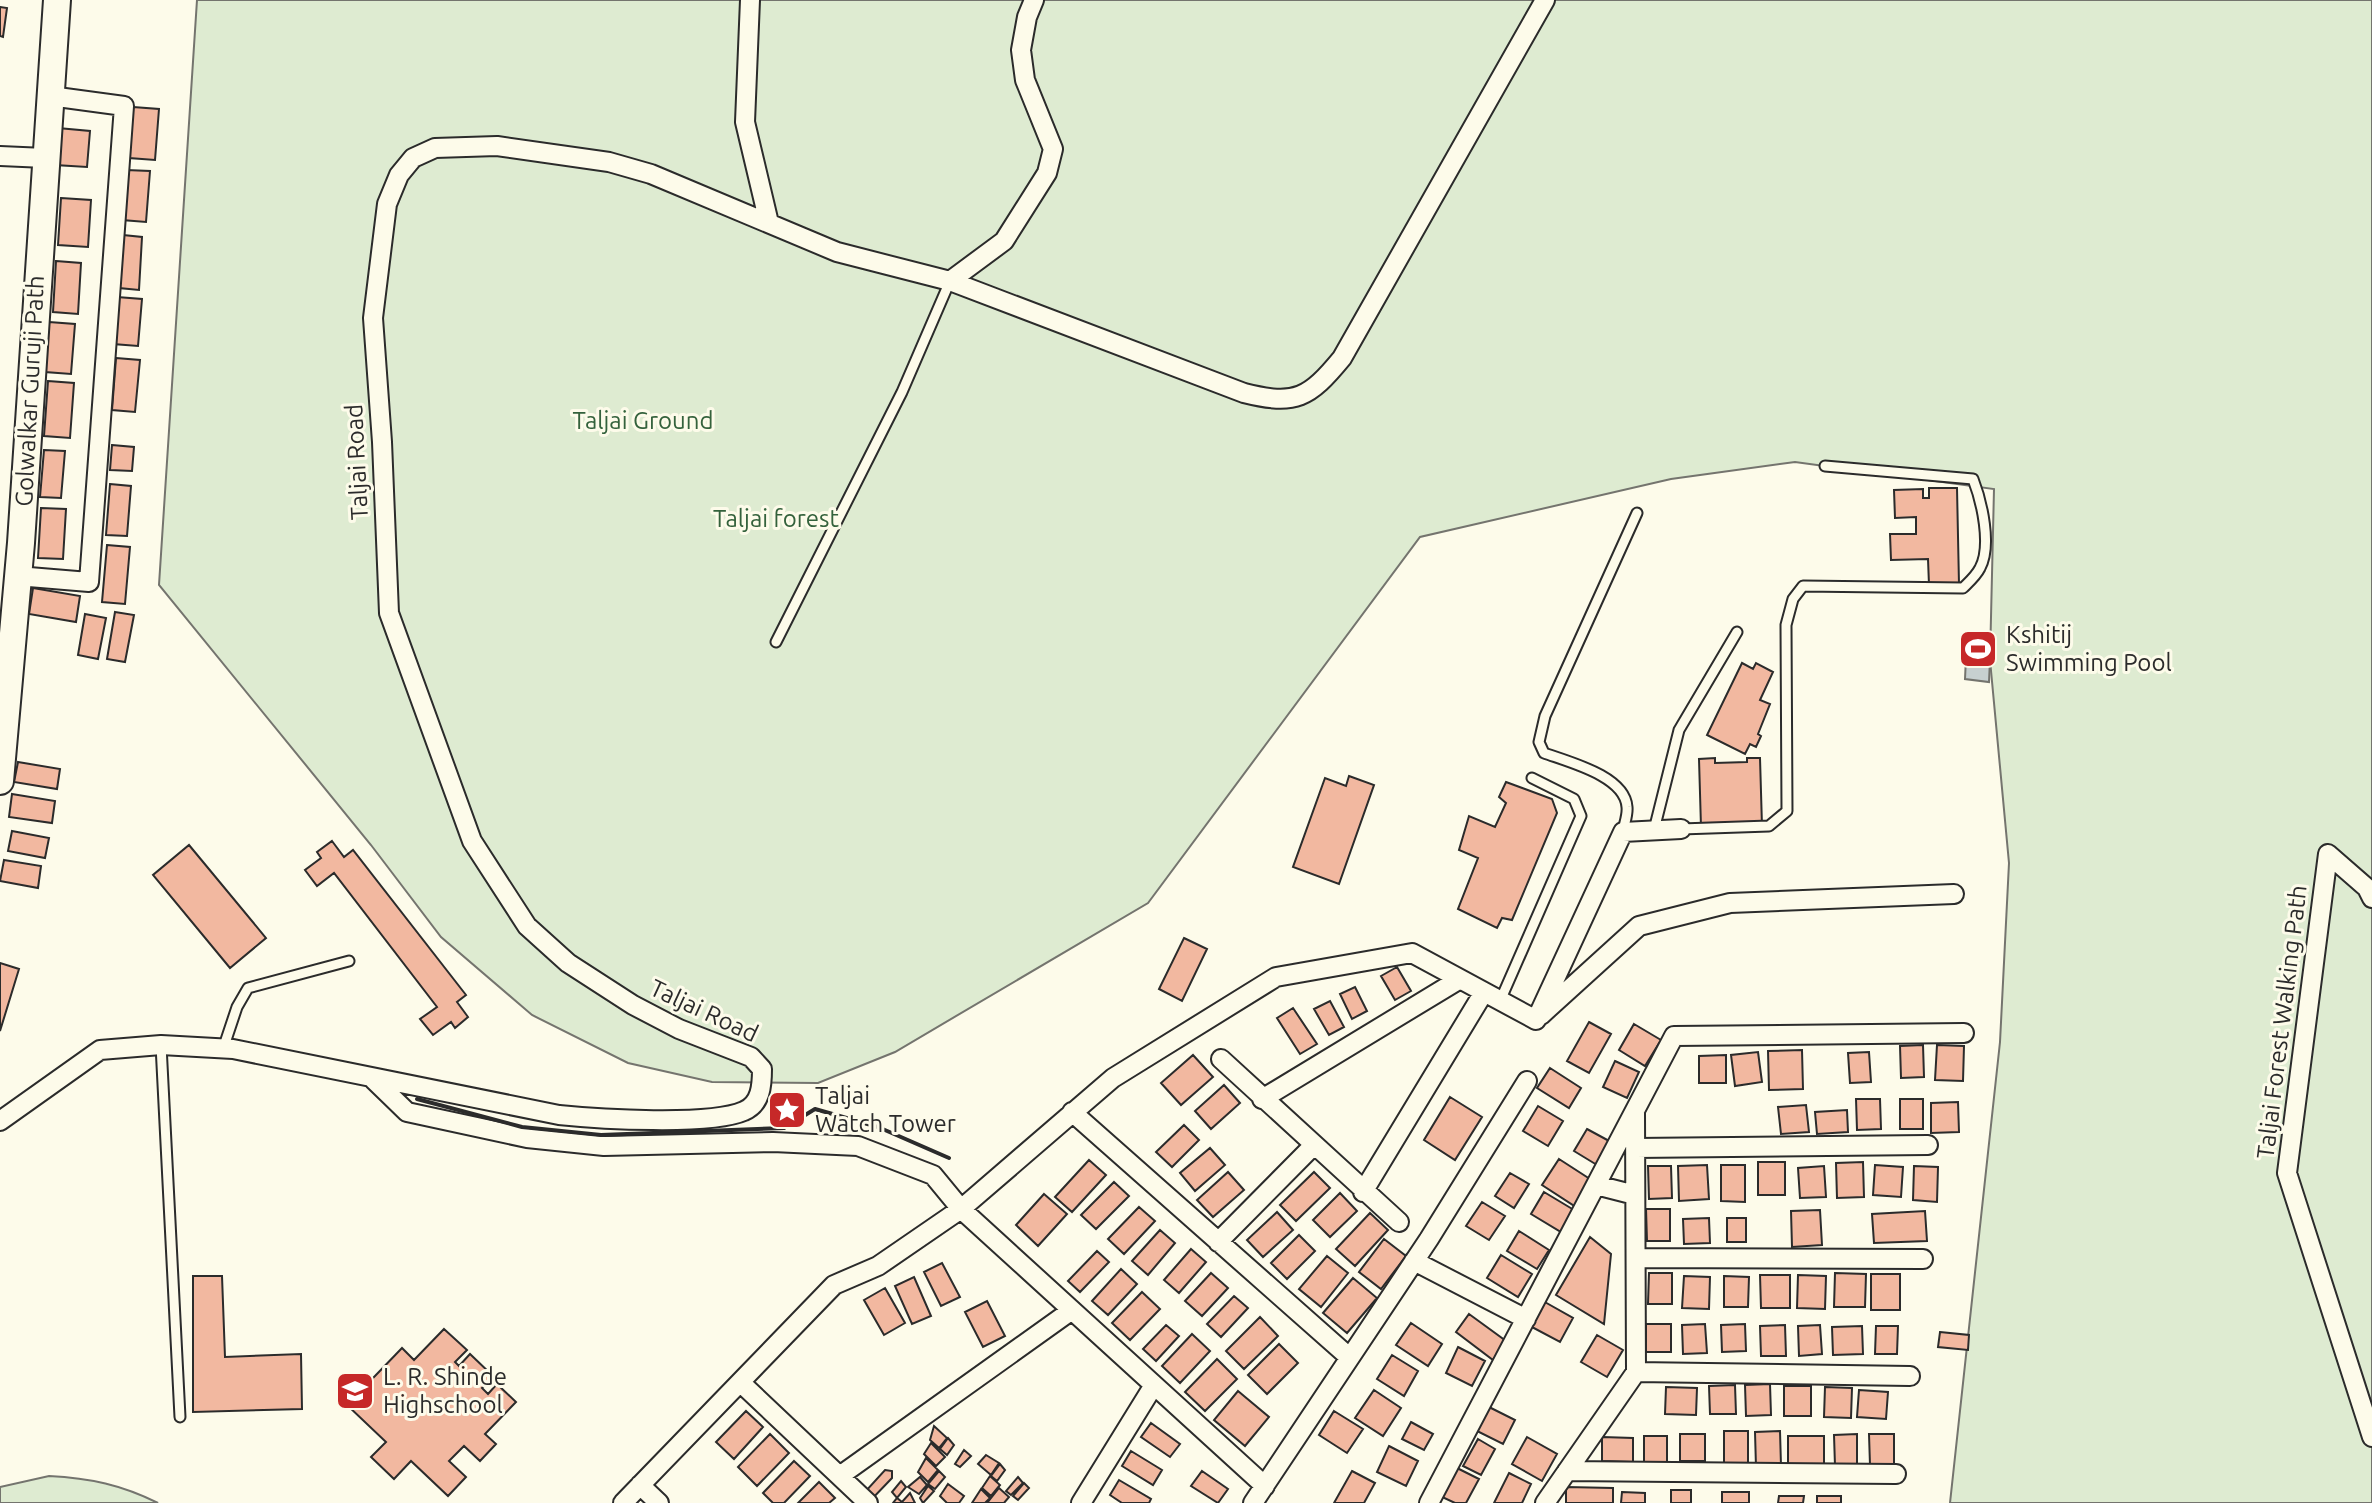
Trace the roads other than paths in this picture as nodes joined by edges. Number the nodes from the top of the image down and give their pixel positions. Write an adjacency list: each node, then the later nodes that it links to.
1 (57, 0): 5 (street, Golwalkar Guruji Path)
2 (750, 0): 8 (street)
3 (1034, 0): 9 (street)
4 (1545, 0): 9 (street, Taljai Road)
5 (50, 96): 7 (street, Golwalkar Guruji Path); 12 (street)
6 (0, 156): 7 (street)
7 (45, 158): 12 (street, Golwalkar Guruji Path)
8 (769, 223): 9 (street, Taljai Road); 31 (street, Taljai Road)
9 (950, 281): 15 (lane)
10 (1825, 466): 18 (lane)
11 (1637, 513): 20 (lane)
12 (17, 576): 13 (street, Golwalkar Guruji Path)
13 (7, 629): 17 (street, Golwalkar Guruji Path)
14 (1737, 632): 19 (lane)
15 (776, 642)
16 (1532, 778): 25 (lane)
17 (0, 781)
18 (1681, 829): 19 (street)
19 (1654, 830): 20 (street)
20 (1623, 832): 26 (street)
21 (1954, 894): 26 (street)
22 (2372, 898): 57 (street, Taljai Forest Walking Path)
23 (349, 961): 29 (lane)
24 (1460, 979): 25 (street); 33 (street); 35 (street)
25 (1492, 997): 26 (street); 41 (street)
26 (1536, 1020)
27 (1964, 1033): 34 (street)
28 (161, 1045): 29 (street, Taljai Road); 36 (street, Taljai Road); 56 (lane)
29 (223, 1049): 31 (street, Taljai Road)
30 (1221, 1059): 33 (street)
31 (371, 1077): 43 (street)
32 (1527, 1081): 48 (street)
33 (1262, 1099): 38 (street)
34 (1635, 1110): 39 (street); 40 (street)
35 (1072, 1112): 43 (street); 45 (street)
36 (0, 1121)
37 (1928, 1145): 39 (street)
38 (1313, 1146): 41 (street); 45 (street)
39 (1636, 1148): 42 (street)
40 (1596, 1185): 42 (street); 50 (street)
41 (1363, 1192): 44 (street)
42 (1635, 1195): 46 (street)
43 (961, 1209): 49 (street); 54 (street)
44 (1399, 1222)
45 (1218, 1242): 51 (street)
46 (1637, 1258): 47 (street); 52 (street)
47 (1923, 1259)
48 (1414, 1261): 50 (street); 51 (street)
49 (1072, 1310): 55 (street); 60 (street)
50 (1526, 1319): 68 (street)
51 (1349, 1357): 62 (street)
52 (1636, 1372): 53 (street); 58 (street)
53 (1910, 1376)
54 (741, 1383): 60 (street); 61 (street)
55 (1154, 1385): 62 (street); 66 (street)
56 (180, 1417)
57 (2372, 1437)
58 (1567, 1471): 59 (street); 69 (street)
59 (1896, 1474)
60 (841, 1475): 65 (street)
61 (640, 1485): 63 (street); 64 (street)
62 (1265, 1486): 67 (street)
63 (623, 1503)
64 (659, 1503)
65 (868, 1503)
66 (1081, 1503)
67 (1253, 1503)
68 (1429, 1503)
69 (1545, 1503)

